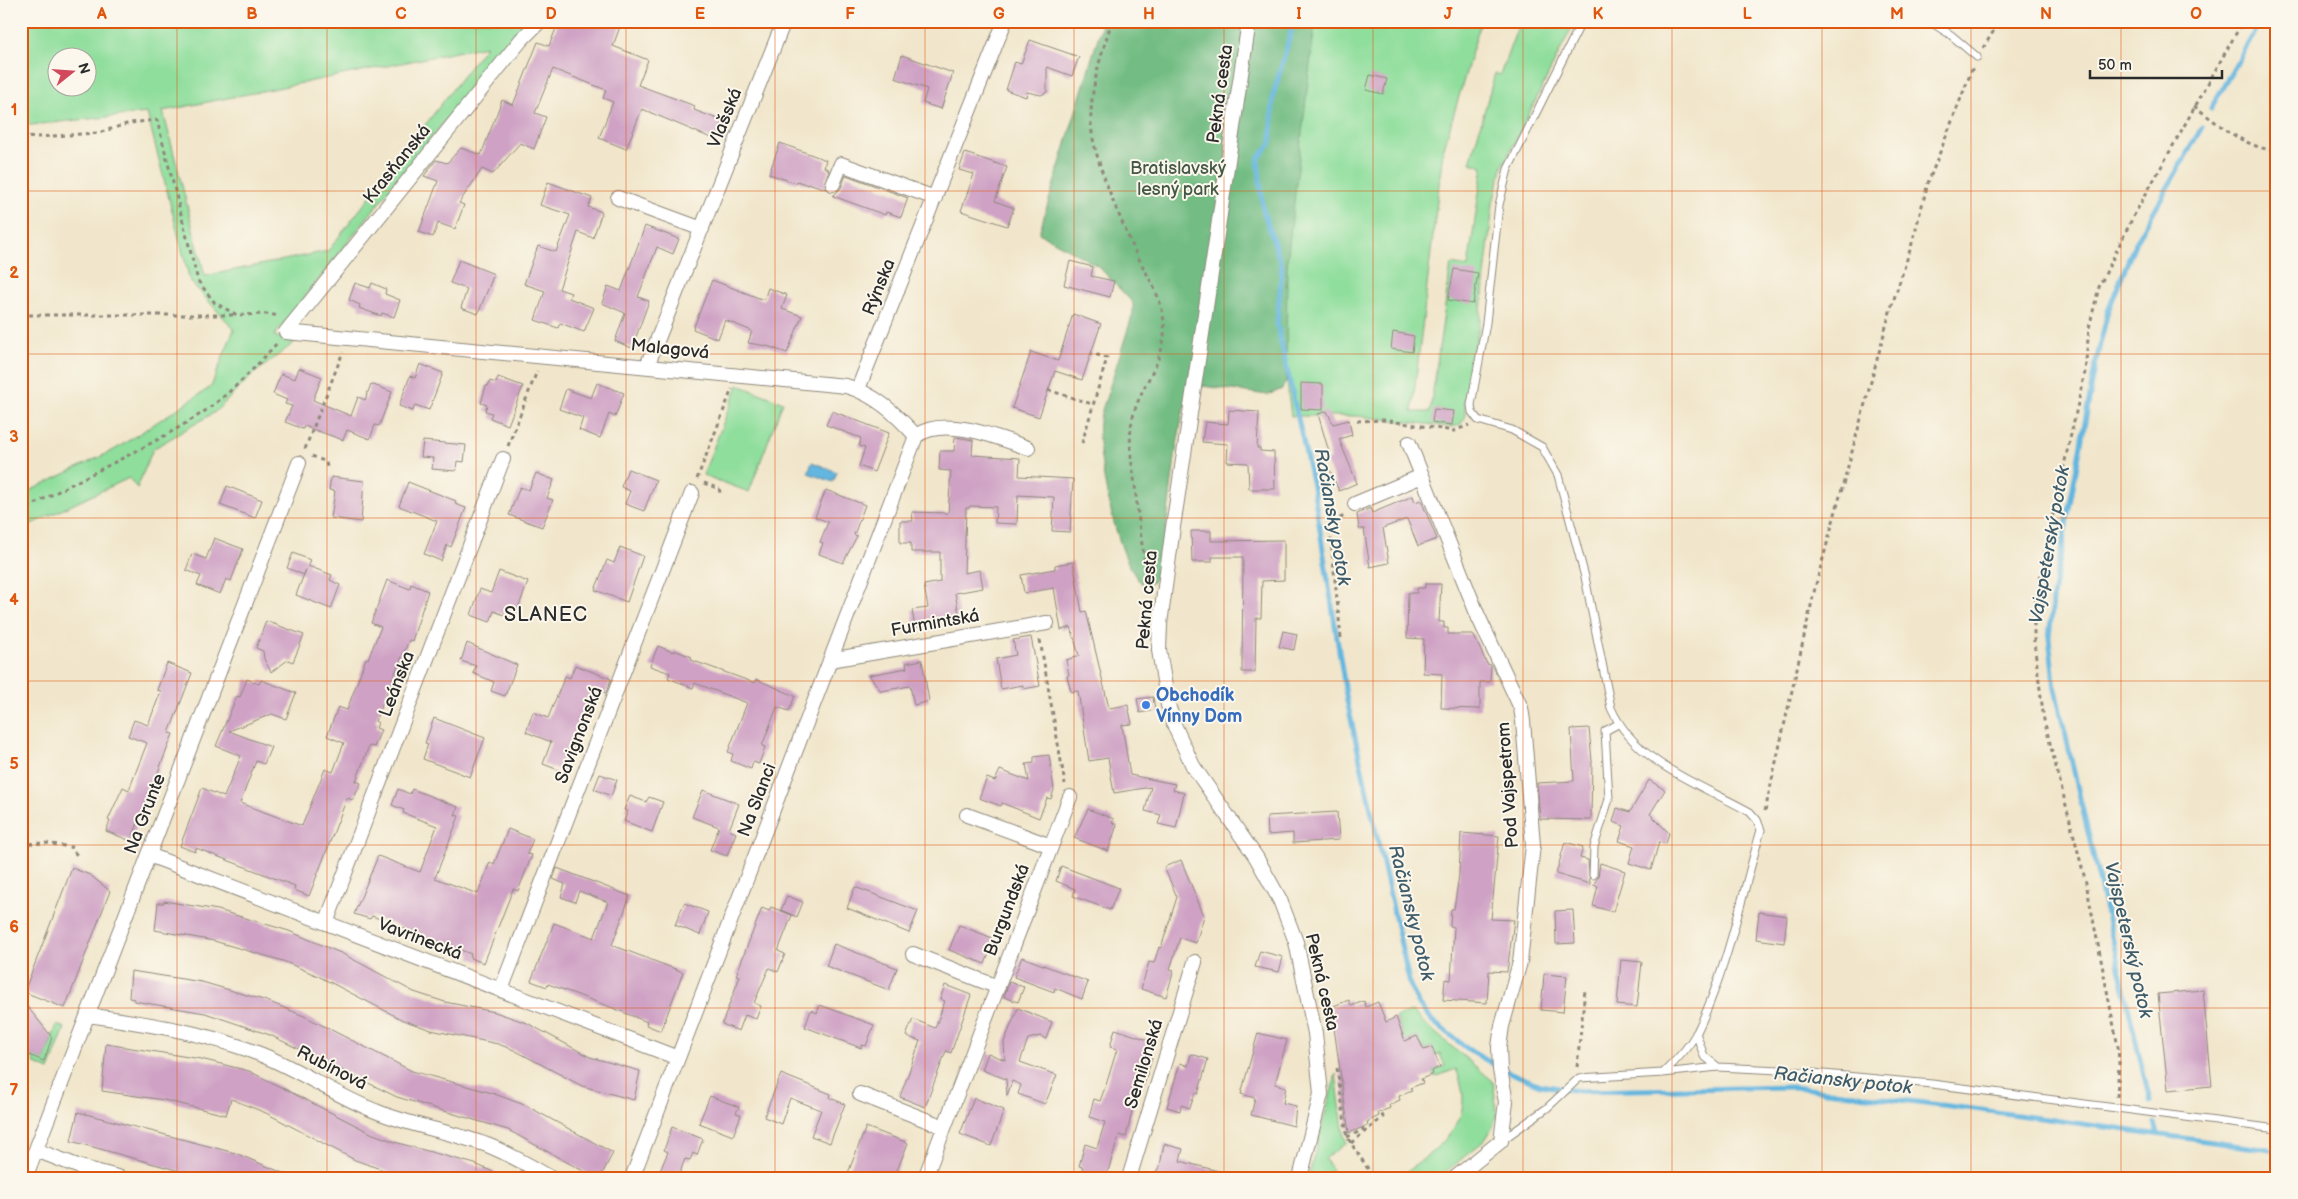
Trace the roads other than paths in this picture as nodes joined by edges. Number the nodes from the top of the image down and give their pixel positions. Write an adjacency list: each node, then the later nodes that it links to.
1 (540, 21): 12 (street, Krasňanská)
2 (784, 21): 11 (street, Vlašská)
3 (1005, 21): 10 (street, Rýnska)
4 (1249, 21): 52 (street, Pekná cesta)
5 (1582, 21): 25 (lane)
6 (1929, 21): 7 (lane)
7 (1977, 57)
8 (833, 184): 10 (street)
9 (618, 198): 11 (street)
10 (935, 198): 14 (street, Rýnska)
11 (702, 229): 13 (street, Vlašská)
12 (291, 326): 13 (street, Malagová)
13 (647, 366): 14 (street, Malagová)
14 (858, 390): 15 (street, Malagová)
15 (916, 436): 17 (street); 24 (street, Na Slanci)
16 (1408, 443): 20 (street, Pod Vajspetrom)
17 (1028, 448)
18 (503, 459): 31 (street, Leánska)
19 (299, 463): 29 (street, Na Grunte)
20 (1422, 476): 22 (street); 44 (street, Pod Vajspetrom)
21 (692, 493): 35 (street, Savignonská)
22 (1355, 504)
23 (1042, 623): 24 (street, Furmintská)
24 (830, 660): 38 (street, Na Slanci)
25 (1618, 724): 30 (lane); 37 (lane)
26 (1069, 796): 28 (street, Burgundská)
27 (967, 815): 28 (street)
28 (1051, 846): 34 (street, Burgundská)
29 (149, 855): 31 (street, Vavrinecká); 36 (street, Na Grunte)
30 (1593, 876)
31 (326, 922): 35 (street, Vavrinecká)
32 (913, 954): 34 (street)
33 (1195, 962): 51 (street, Semilonská)
34 (998, 987): 42 (street, Burgundská)
35 (501, 990): 38 (street, Vavrinecká)
36 (88, 1015): 45 (street, Na Grunte); 48 (street, Rubínová)
37 (1696, 1033): 39 (lane); 40 (lane)
38 (678, 1058): 49 (street, Na Slanci)
39 (1718, 1067): 40 (lane); 43 (lane)
40 (1663, 1073): 44 (lane)
41 (860, 1094): 42 (street)
42 (944, 1127): 50 (street, Burgundská)
43 (2277, 1129)
44 (1501, 1141): 53 (street)
45 (36, 1150): 46 (street, Na Grunte); 47 (street)
46 (25, 1178)
47 (121, 1178)
48 (551, 1178)
49 (632, 1178)
50 (925, 1178)
51 (1129, 1178)
52 (1300, 1178)
53 (1454, 1178)

